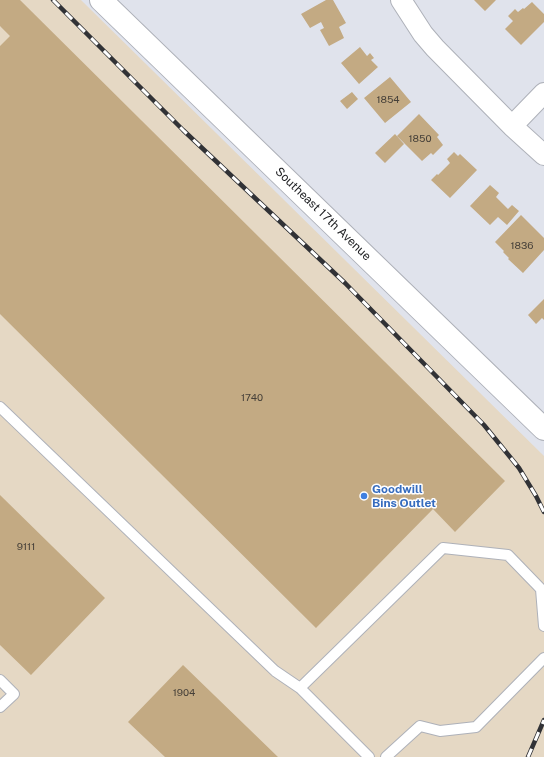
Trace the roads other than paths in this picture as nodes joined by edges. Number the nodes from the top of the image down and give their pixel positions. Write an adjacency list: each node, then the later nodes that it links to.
1 (101, 0): 7 (main road, Southeast 17th Avenue)
2 (401, 0): 4 (street)
3 (544, 93): 4 (street)
4 (512, 126): 5 (street)
5 (544, 154)
6 (0, 407): 11 (lane)
7 (544, 429)
8 (544, 626): 11 (lane)
9 (544, 658): 14 (lane)
10 (0, 680): 12 (lane)
11 (300, 688): 13 (lane)
12 (0, 707)
13 (369, 757)
14 (386, 757)

